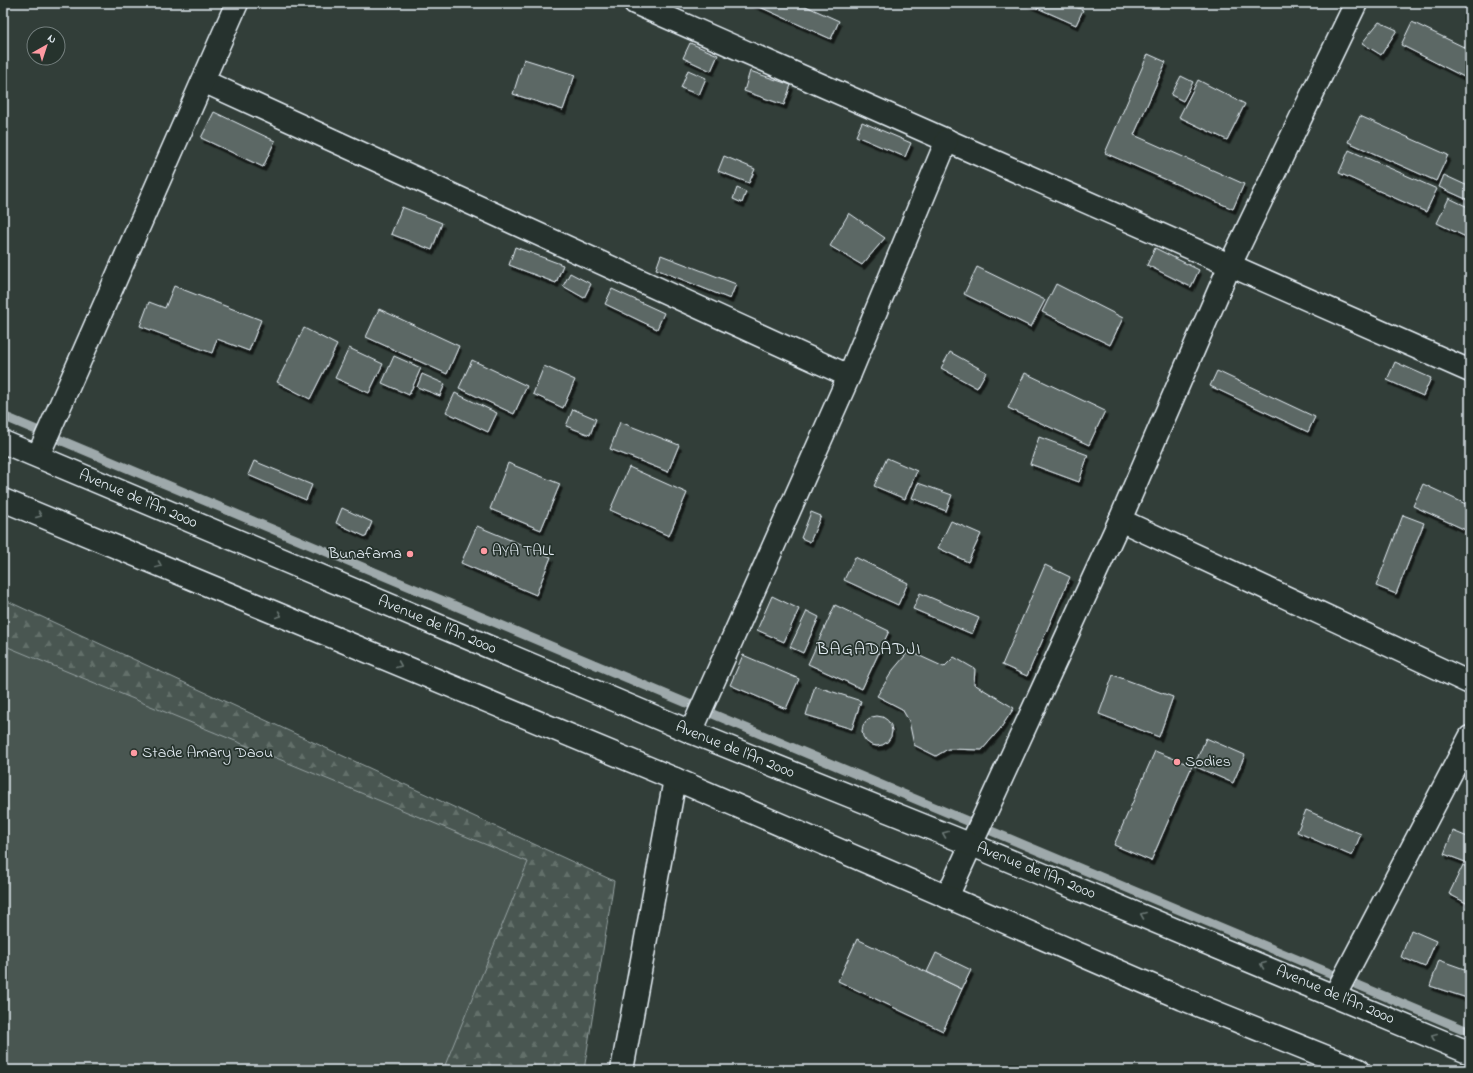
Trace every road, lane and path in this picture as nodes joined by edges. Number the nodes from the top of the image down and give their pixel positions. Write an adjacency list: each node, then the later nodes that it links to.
1 (237, 3): 4 (street)
2 (635, 3): 5 (street)
3 (1356, 3): 6 (street)
4 (204, 81): 8 (street); 10 (street)
5 (947, 140): 6 (street); 8 (street)
6 (1230, 265): 7 (street); 12 (street)
7 (1470, 371)
8 (849, 376): 14 (street)
9 (3, 442): 10 (street, Avenue de l'An 2000)
10 (38, 456): 14 (street, Avenue de l'An 2000)
11 (3, 500): 16 (street, one-way to 16)
12 (1120, 520): 13 (street); 17 (street)
13 (1470, 684)
14 (691, 732): 17 (street, Avenue de l'An 2000, one-way to 14)
15 (1470, 737): 19 (street)
16 (675, 779): 18 (street); 21 (street)
17 (972, 845): 18 (street); 19 (street, Avenue de l'An 2000, one-way to 17)
18 (947, 896): 22 (street)
19 (1335, 995): 20 (street, Avenue de l'An 2000, one-way to 19)
20 (1470, 1052)
21 (622, 1070)
22 (1359, 1070)

